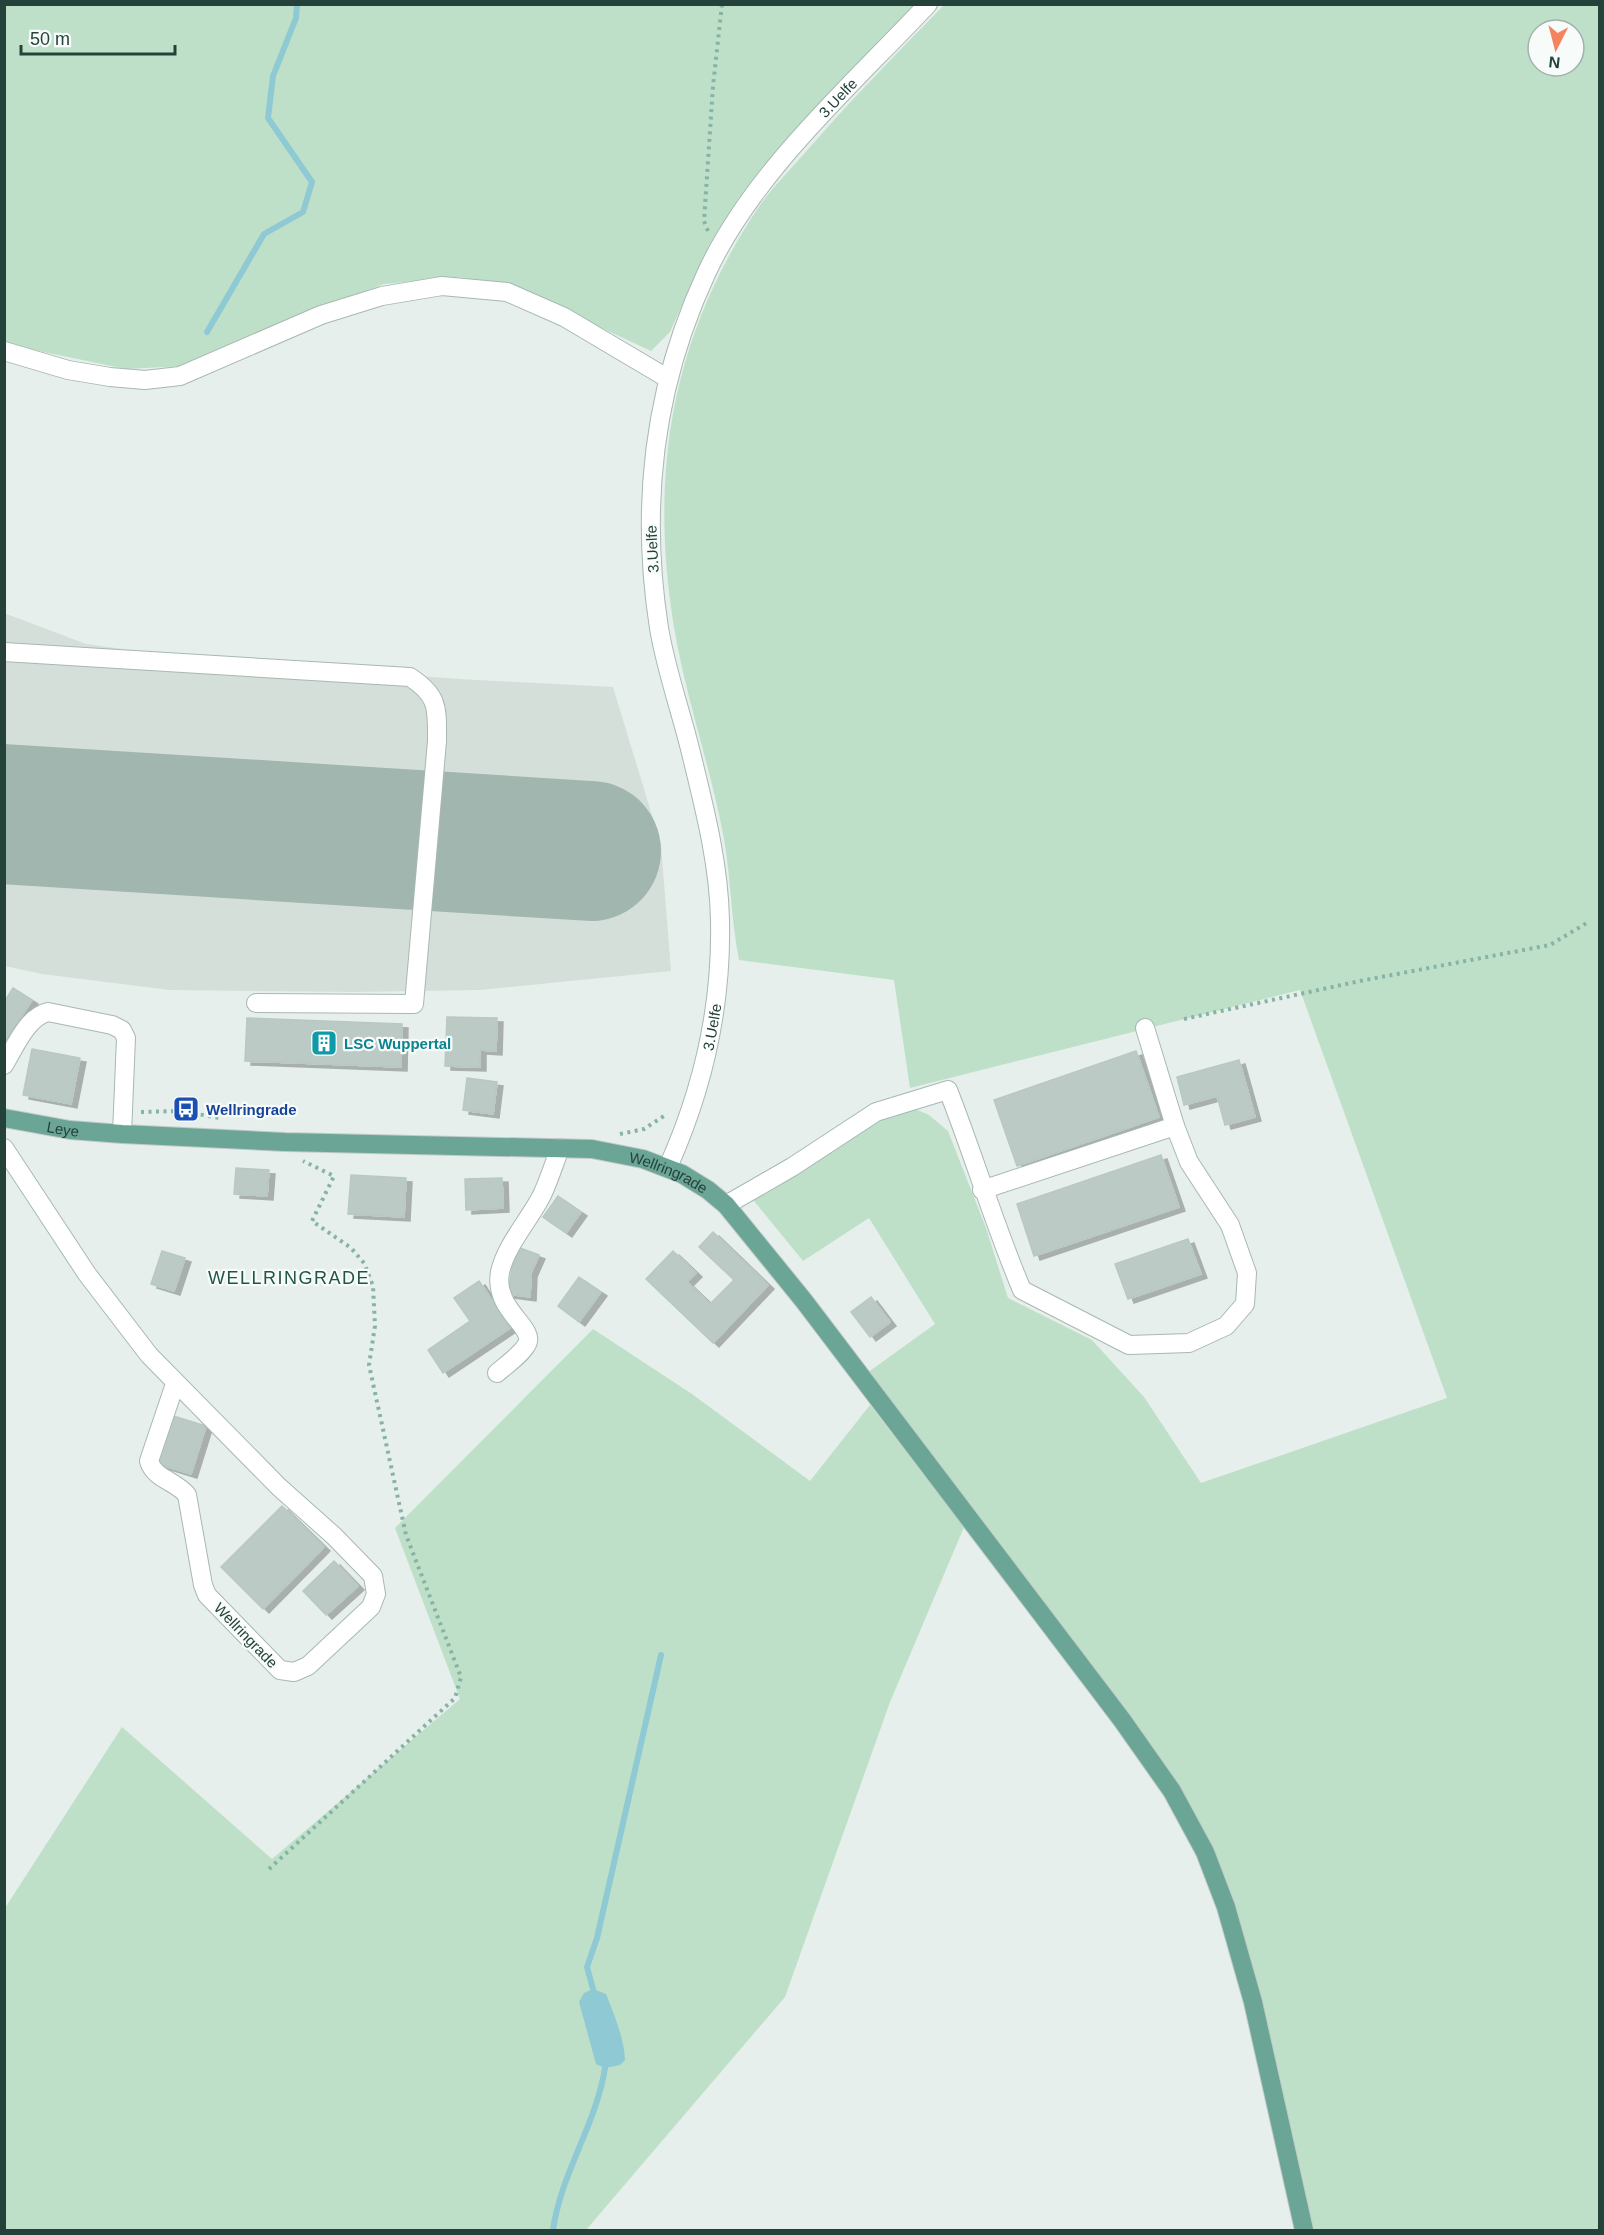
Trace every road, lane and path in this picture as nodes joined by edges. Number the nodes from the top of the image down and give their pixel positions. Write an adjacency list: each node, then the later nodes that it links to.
1 (722, 4): 3 (path)
2 (927, 4): 3 (street, 3.Uelfe)
3 (724, 240): 5 (street, 3.Uelfe)
4 (4, 351): 5 (street)
5 (667, 378): 18 (street, 3.Uelfe)
6 (4, 652): 8 (street)
7 (1590, 921): 9 (path)
8 (256, 1003)
9 (1184, 1018)
10 (1145, 1028): 13 (street)
11 (4, 1065): 14 (street)
12 (4, 1118): 14 (main road, Leye)
13 (1175, 1126): 19 (street); 19 (street)
14 (122, 1134): 15 (main road, Wellringrade)
15 (285, 1142): 17 (main road, Wellringrade); 23 (path)
16 (4, 1148): 22 (street, Wellringrade)
17 (560, 1148): 18 (main road, Wellringrade); 21 (street)
18 (668, 1167): 20 (main road, Wellringrade)
19 (982, 1190): 20 (street)
20 (726, 1205): 24 (main road, Wellringrade)
21 (497, 1373)
22 (175, 1384): 22 (street, Wellringrade)
23 (269, 1869)
24 (1304, 2230)

